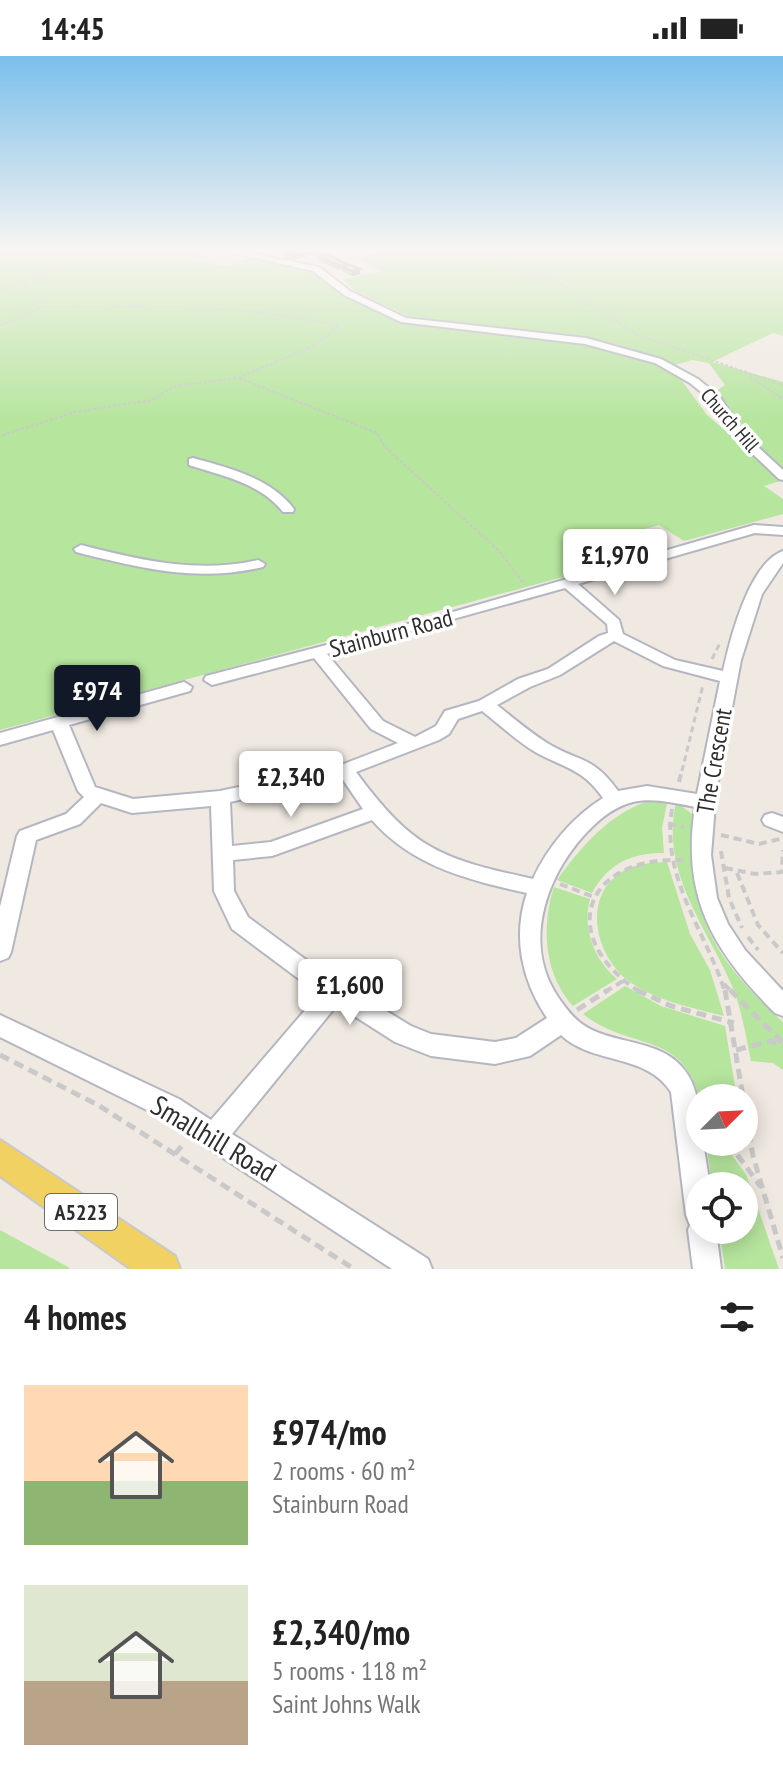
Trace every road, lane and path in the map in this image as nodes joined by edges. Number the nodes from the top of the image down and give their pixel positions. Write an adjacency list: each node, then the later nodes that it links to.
1 (43, 308): 5 (path)
2 (203, 308): 7 (path)
3 (378, 308): 12 (street, Church Hill)
4 (597, 308): 6 (path)
5 (0, 325)
6 (746, 374): 8 (path); 9 (path)
7 (238, 378): 10 (path); 19 (path)
8 (783, 385)
9 (783, 399)
10 (0, 436)
11 (193, 462): 13 (street)
12 (783, 476)
13 (288, 509)
14 (783, 531): 18 (street, Stainburn Road)
15 (81, 549): 17 (street)
16 (783, 555): 21 (street, The Crescent)
17 (258, 564)
18 (568, 583): 19 (street, Stainburn Road); 20 (street)
19 (530, 594): 22 (street, Stainburn Road)
20 (616, 636): 23 (street); 27 (street)
21 (738, 639): 23 (path); 24 (street, The Crescent)
22 (317, 652): 25 (street, Stainburn Road); 30 (street)
23 (706, 672): 24 (street); 33 (path)
24 (729, 678): 36 (street, The Crescent)
25 (212, 680)
26 (184, 687): 28 (street)
27 (485, 705): 30 (street); 35 (street)
28 (59, 723): 29 (street); 32 (street)
29 (0, 739)
30 (411, 742): 31 (street)
31 (345, 770): 34 (street); 37 (street)
32 (96, 796): 34 (street); 47 (street)
33 (676, 796): 35 (street); 36 (street); 42 (path)
34 (220, 798): 41 (street)
35 (614, 800): 45 (street)
36 (704, 802): 52 (street, The Crescent)
37 (375, 812): 41 (street); 45 (street)
38 (717, 833): 39 (path)
39 (783, 839)
40 (783, 850): 44 (path)
41 (223, 854): 51 (street)
42 (672, 858): 46 (path); 50 (path)
43 (725, 868): 44 (path)
44 (737, 873): 48 (path)
45 (548, 886): 46 (path); 53 (street)
46 (594, 897): 49 (path)
47 (0, 952)
48 (783, 953)
49 (623, 981): 53 (path); 54 (path)
50 (721, 981): 54 (path); 56 (path)
51 (335, 991): 53 (street); 59 (street)
52 (783, 1006)
53 (569, 1016): 62 (street)
54 (734, 1023): 57 (path)
55 (0, 1025): 59 (street, Smallhill Road)
56 (783, 1045): 57 (path)
57 (736, 1050): 63 (path)
58 (0, 1055): 67 (path)
59 (214, 1136): 68 (street, Smallhill Road)
60 (0, 1156): 66 (main road, A5223)
61 (738, 1156): 63 (path)
62 (694, 1172)
63 (762, 1188): 65 (path)
64 (704, 1244): 69 (street)
65 (783, 1258)
66 (162, 1269)
67 (354, 1269)
68 (418, 1269)
69 (707, 1269)

